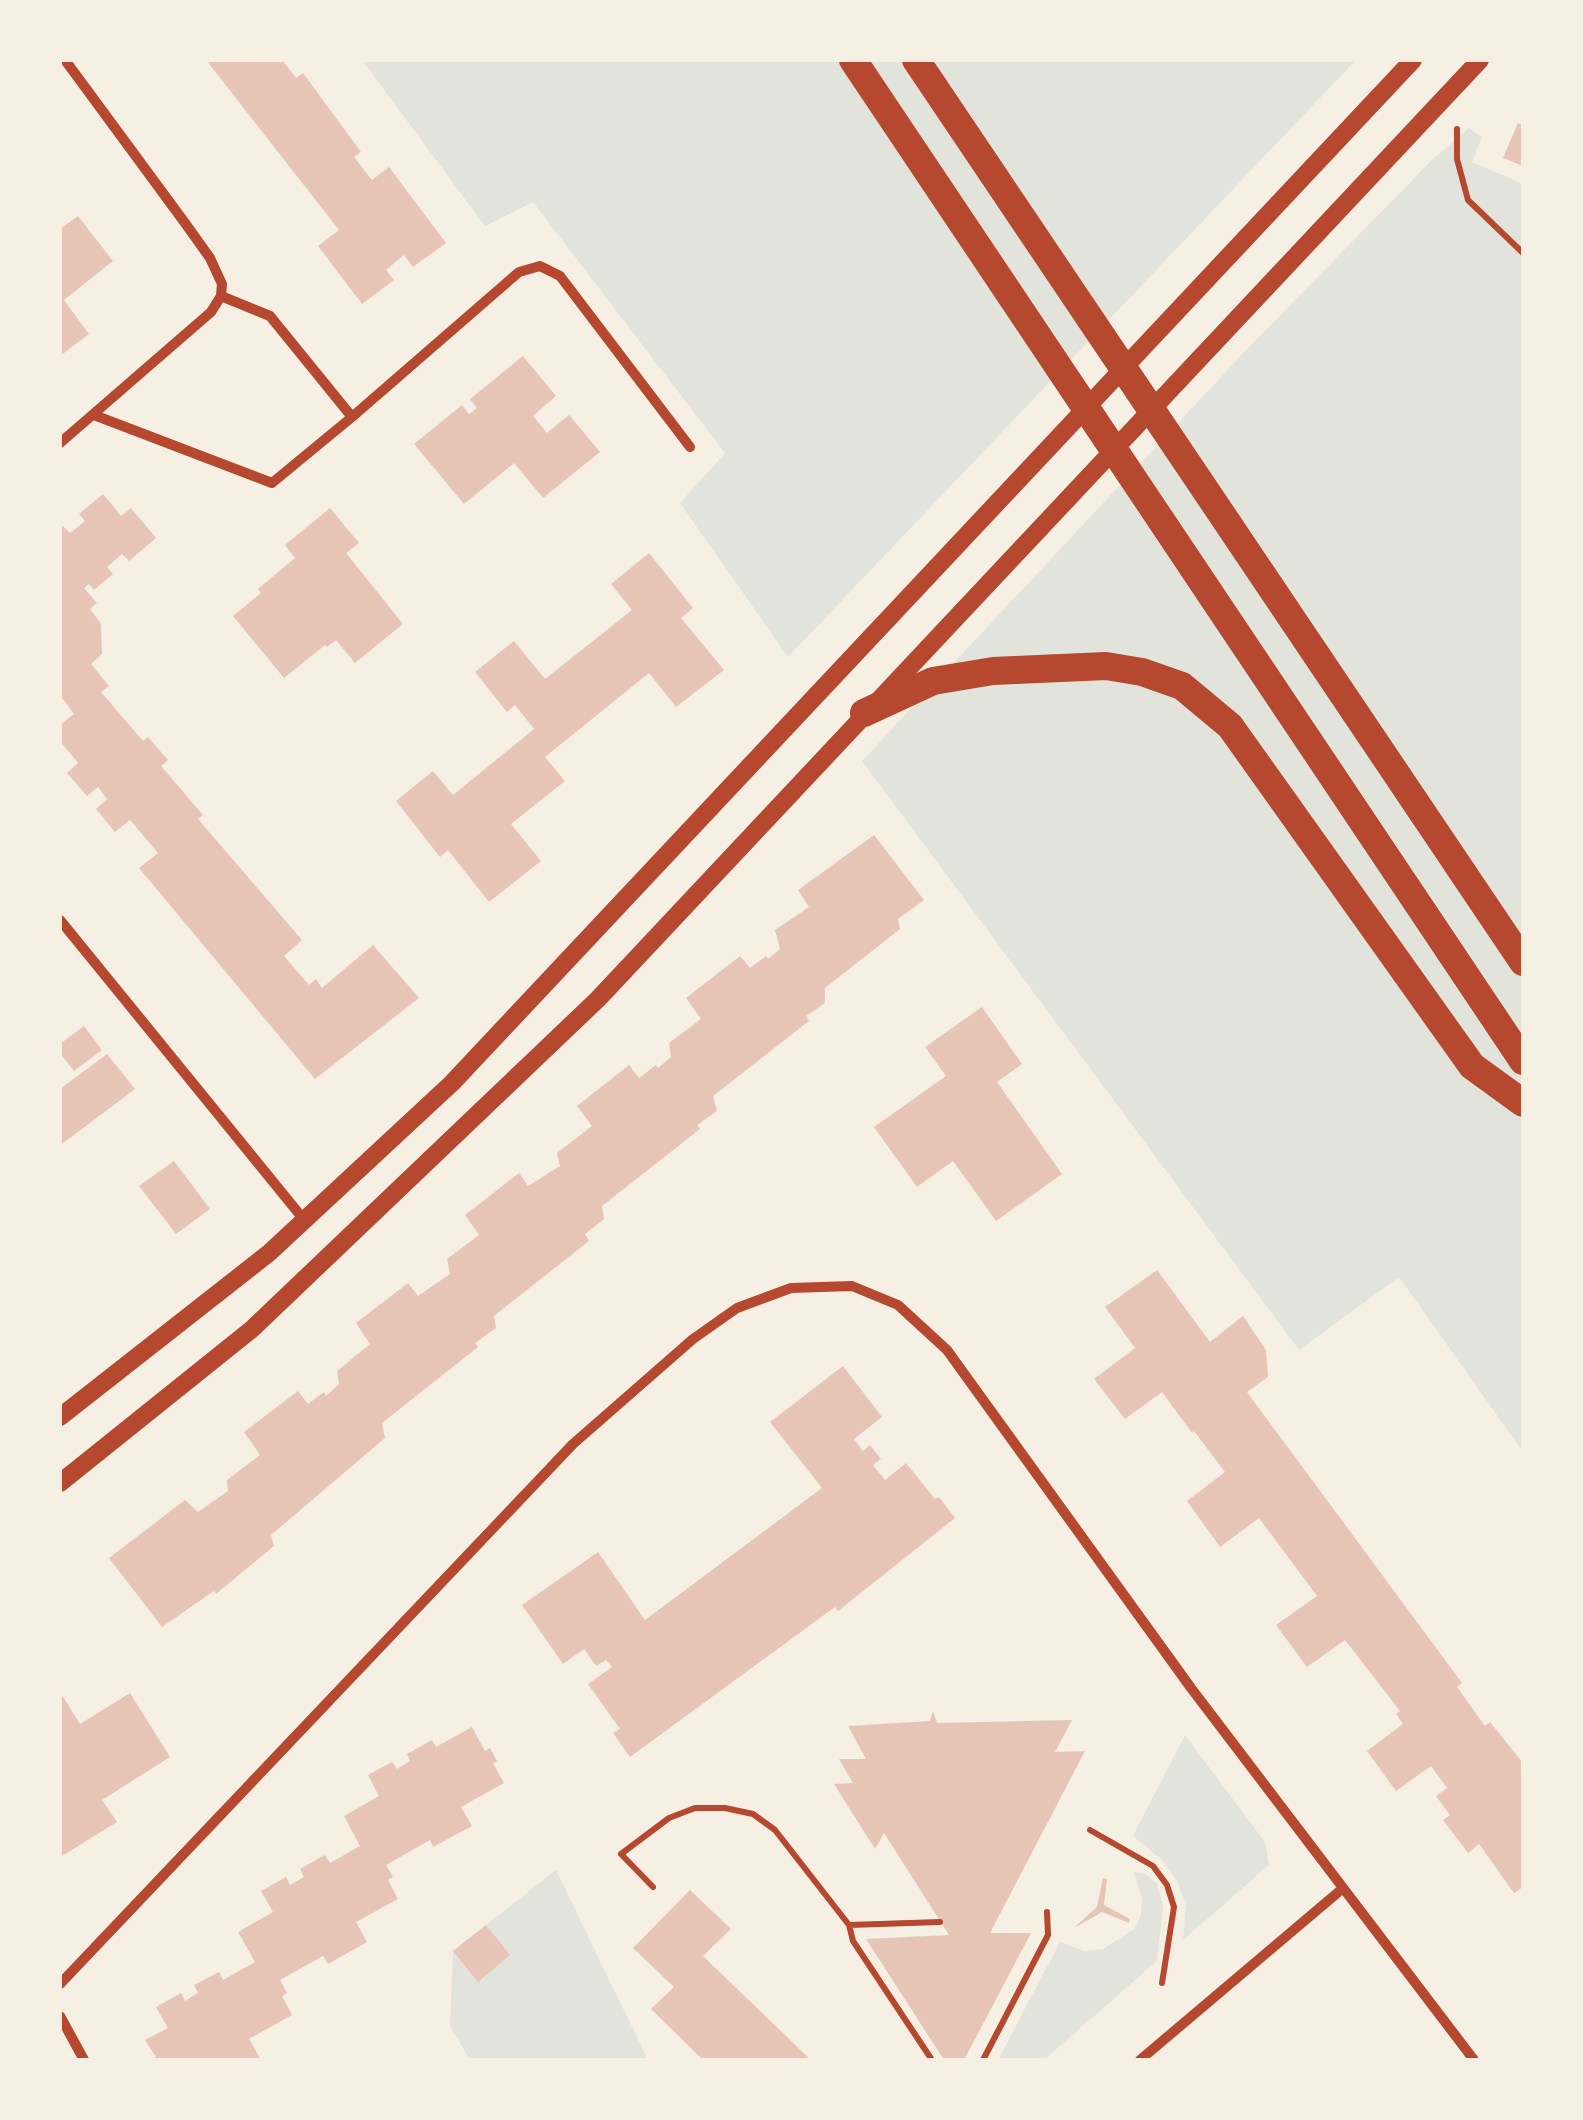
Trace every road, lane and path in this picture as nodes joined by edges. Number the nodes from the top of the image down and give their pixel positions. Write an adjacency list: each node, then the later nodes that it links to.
1 (65, 60): 8 (street)
2 (853, 60): 16 (highway)
3 (916, 60): 15 (highway)
4 (1412, 60): 18 (street)
5 (1480, 60): 6 (street)
6 (1442, 104): 7 (path); 13 (street)
7 (1523, 253)
8 (221, 296): 9 (street); 10 (street)
9 (94, 415): 10 (street); 11 (street)
10 (352, 417): 12 (street)
11 (60, 443)
12 (690, 446)
13 (864, 713): 17 (highway); 20 (street)
14 (60, 920): 18 (street)
15 (1523, 962)
16 (1523, 1061)
17 (1523, 1103)
18 (304, 1222): 19 (street)
19 (60, 1417)
20 (60, 1483)
21 (1090, 1830): 27 (path)
22 (653, 1887): 26 (path)
23 (1342, 1889): 28 (street); 33 (street); 34 (street)
24 (1047, 1912): 32 (path)
25 (940, 1922): 26 (path)
26 (849, 1925): 31 (path)
27 (1162, 1983)
28 (60, 1984)
29 (60, 2016): 30 (street)
30 (84, 2060)
31 (932, 2060)
32 (983, 2060)
33 (1140, 2060)
34 (1474, 2060)

